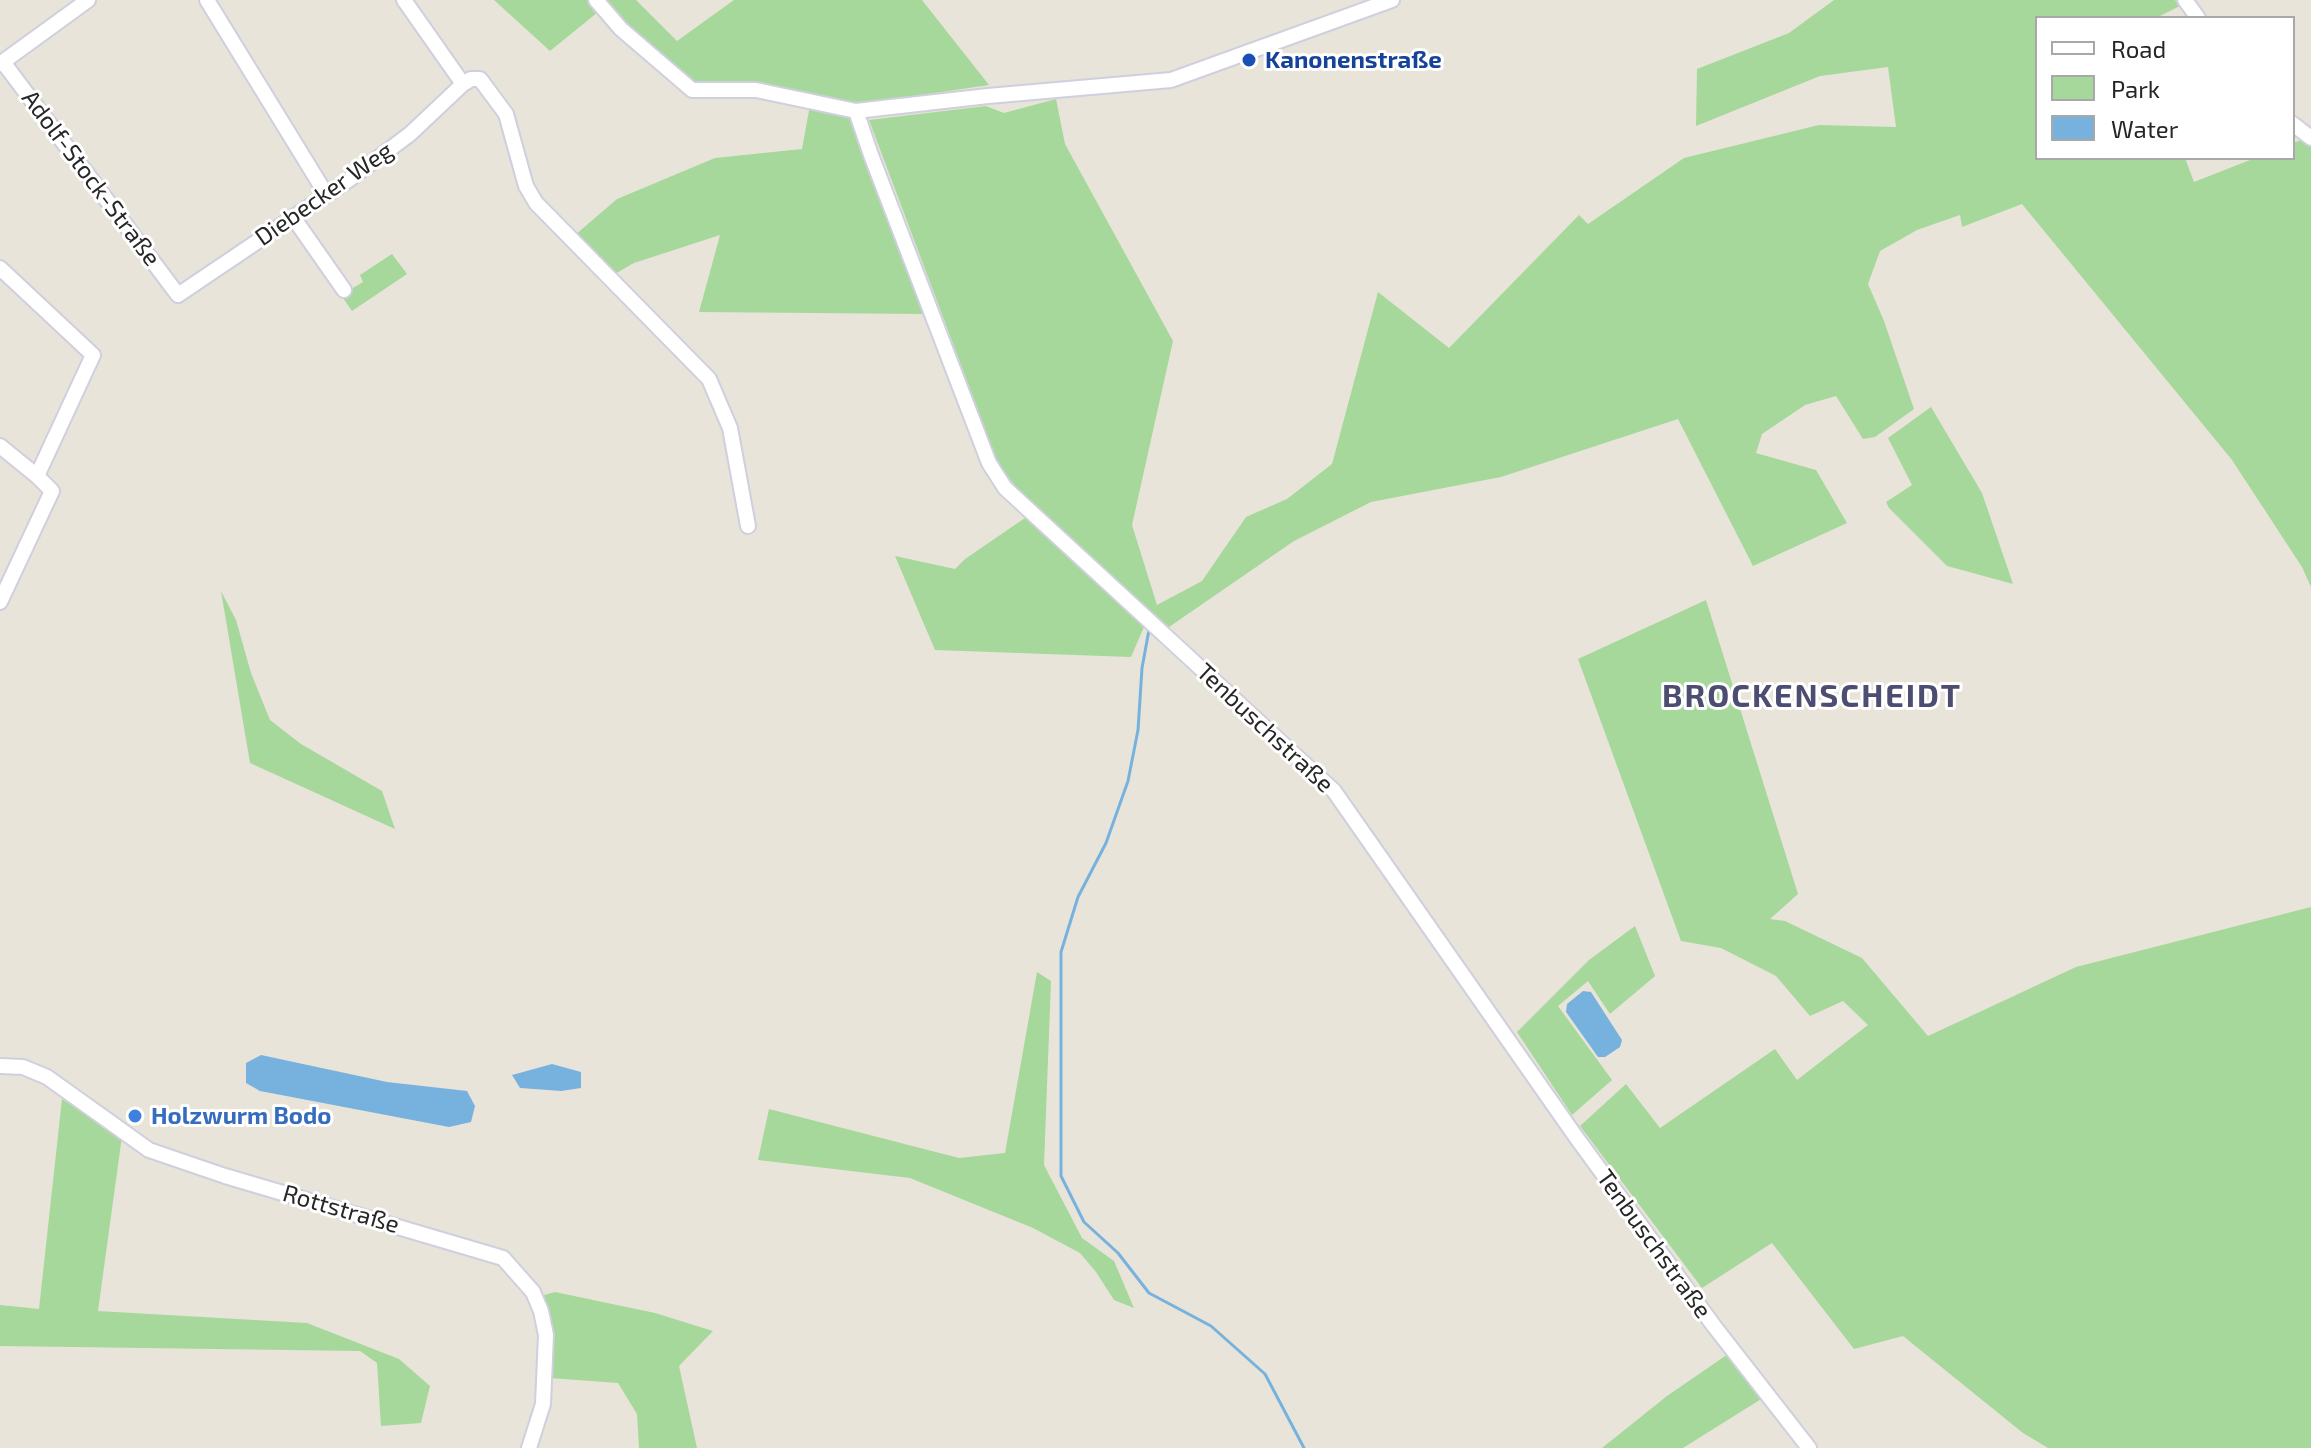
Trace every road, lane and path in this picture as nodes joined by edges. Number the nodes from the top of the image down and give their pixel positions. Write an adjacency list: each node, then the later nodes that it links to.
1 (88, 0): 6 (street)
2 (207, 0): 11 (street)
3 (404, 0): 7 (street)
4 (596, 0): 8 (street)
5 (1392, 0): 8 (street)
6 (2, 63): 15 (street, Adolf-Stock-Straße)
7 (463, 84): 11 (street, Diebecker Weg); 18 (street)
8 (856, 111): 22 (street, Tenbuschstraße)
9 (2295, 126): 10 (street)
10 (2311, 138)
11 (326, 194): 12 (street, Diebecker Weg)
12 (293, 217): 14 (street); 15 (street, Diebecker Weg)
13 (0, 268): 17 (street)
14 (344, 290)
15 (178, 295)
16 (0, 446): 17 (street)
17 (37, 476): 19 (street)
18 (748, 526)
19 (0, 602)
20 (0, 1066): 21 (street, Rottstraße)
21 (529, 1448)
22 (1809, 1448)

